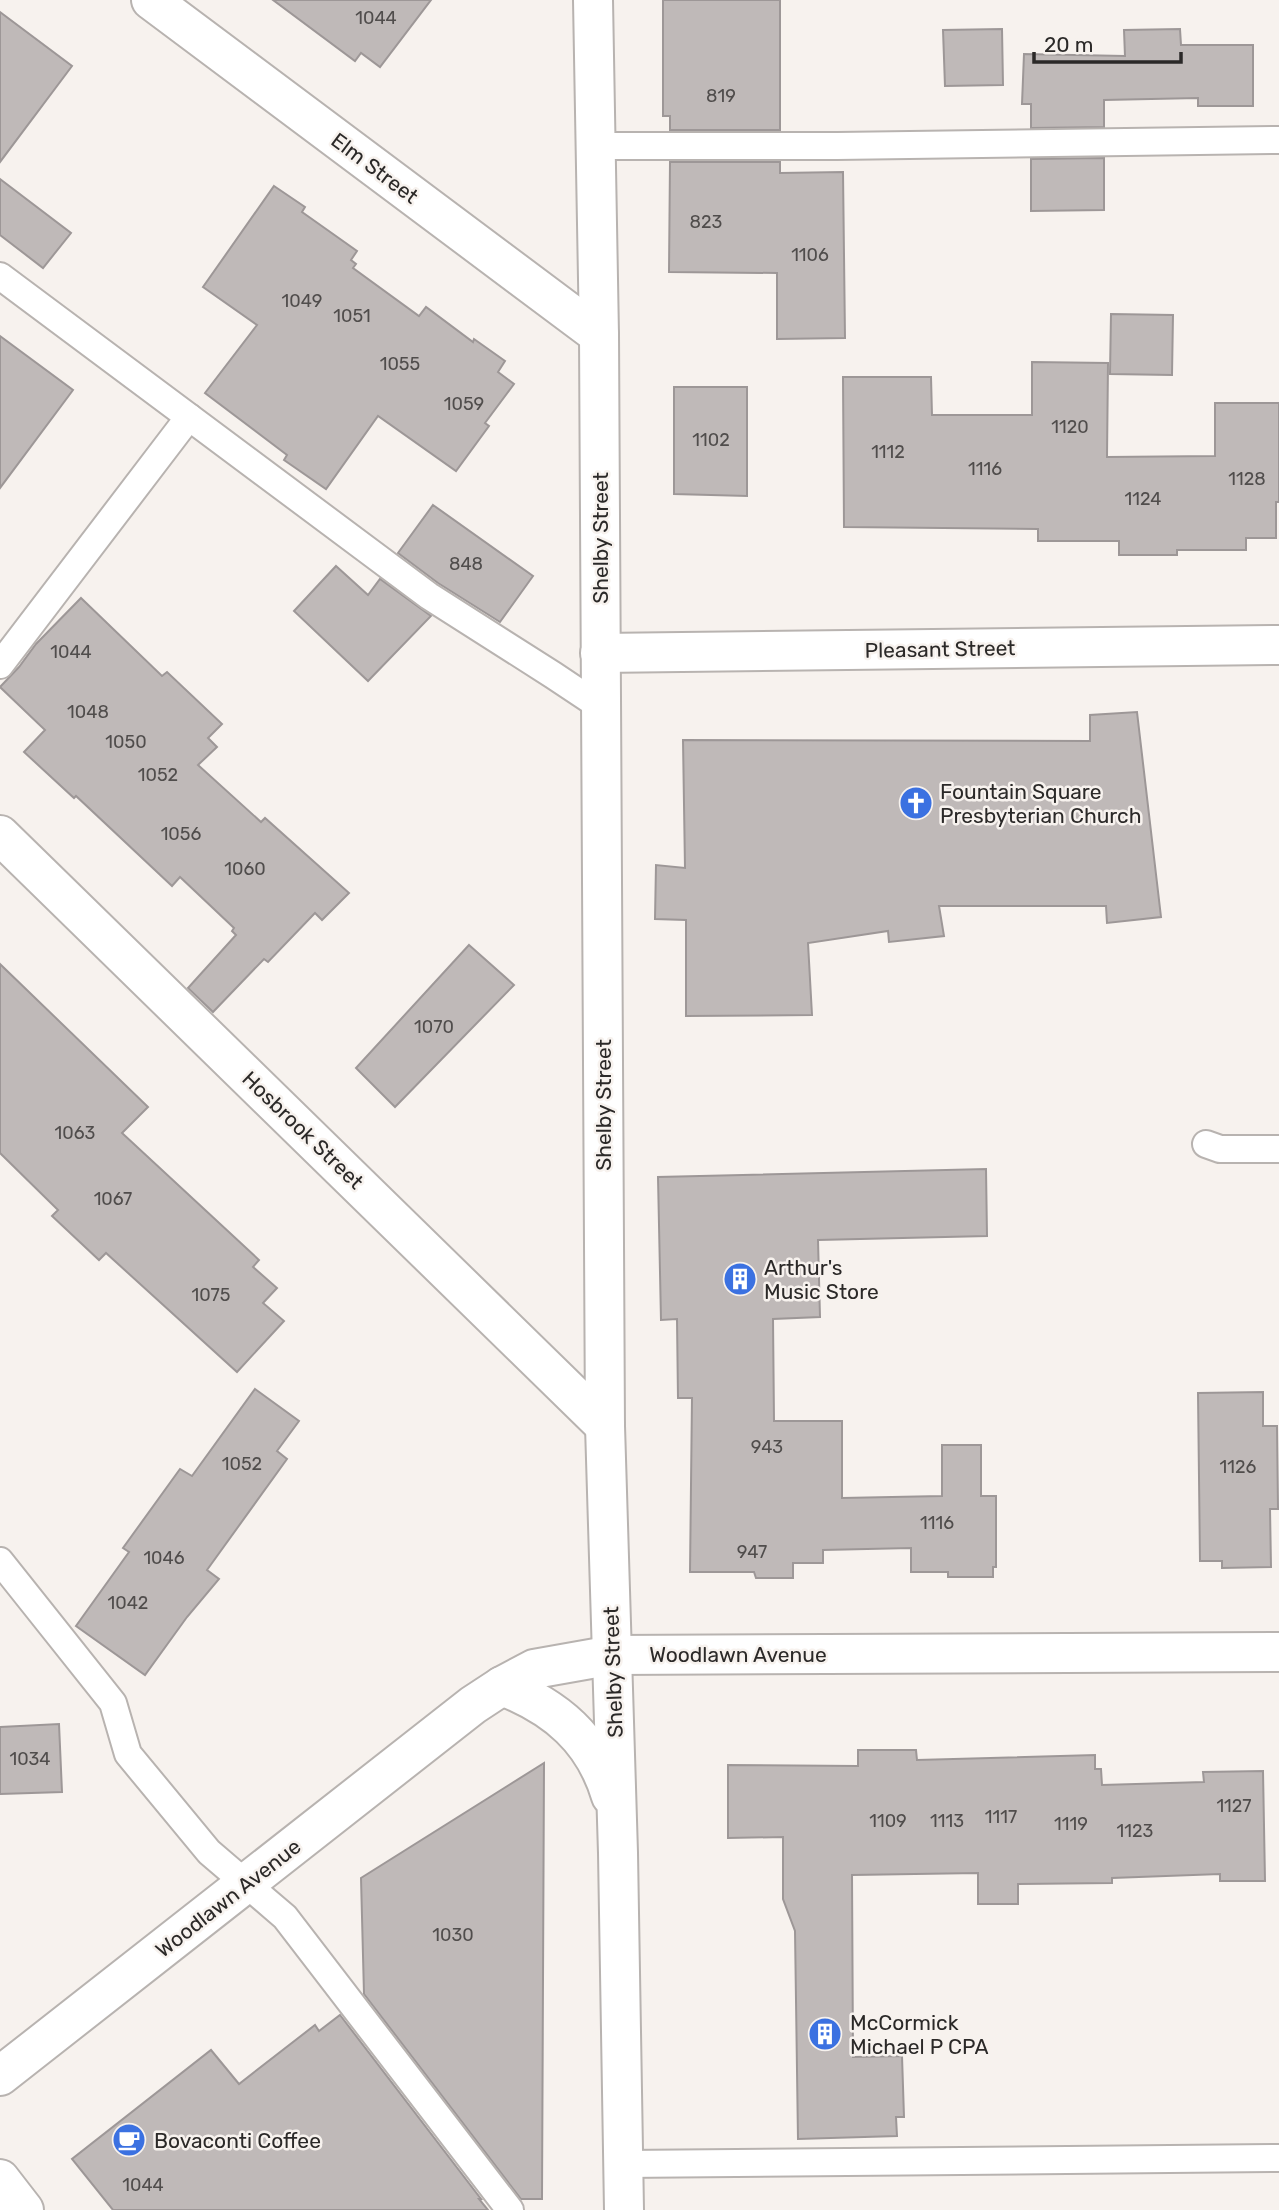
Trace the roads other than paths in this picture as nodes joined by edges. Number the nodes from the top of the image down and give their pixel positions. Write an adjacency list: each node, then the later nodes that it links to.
1 (152, 0): 6 (street, Elm Street)
2 (593, 0): 4 (street, Shelby Street)
3 (1279, 140): 4 (lane)
4 (596, 146): 6 (street, Shelby Street)
5 (0, 276): 7 (lane)
6 (599, 335): 9 (street, Shelby Street)
7 (189, 417): 10 (lane); 11 (lane)
8 (1279, 645): 9 (street, Pleasant Street)
9 (600, 653): 11 (street, Shelby Street)
10 (0, 664)
11 (601, 707): 15 (street, Shelby Street)
12 (0, 835): 15 (street, Hosbrook Street)
13 (1206, 1144): 14 (lane)
14 (1279, 1150)
15 (605, 1426): 18 (street, Shelby Street)
16 (0, 1561): 21 (lane)
17 (1279, 1652): 18 (street, Woodlawn Avenue)
18 (613, 1655): 19 (street, Woodlawn Avenue); 20 (street, Shelby Street)
19 (502, 1686): 20 (street); 21 (street, Woodlawn Avenue)
20 (617, 1815): 24 (street, Shelby Street)
21 (246, 1884): 22 (street, Woodlawn Avenue); 27 (lane)
22 (0, 2076)
23 (1279, 2158): 24 (lane)
24 (623, 2164): 28 (street, Shelby Street)
25 (0, 2179): 26 (street)
26 (24, 2210)
27 (510, 2210)
28 (624, 2210)

